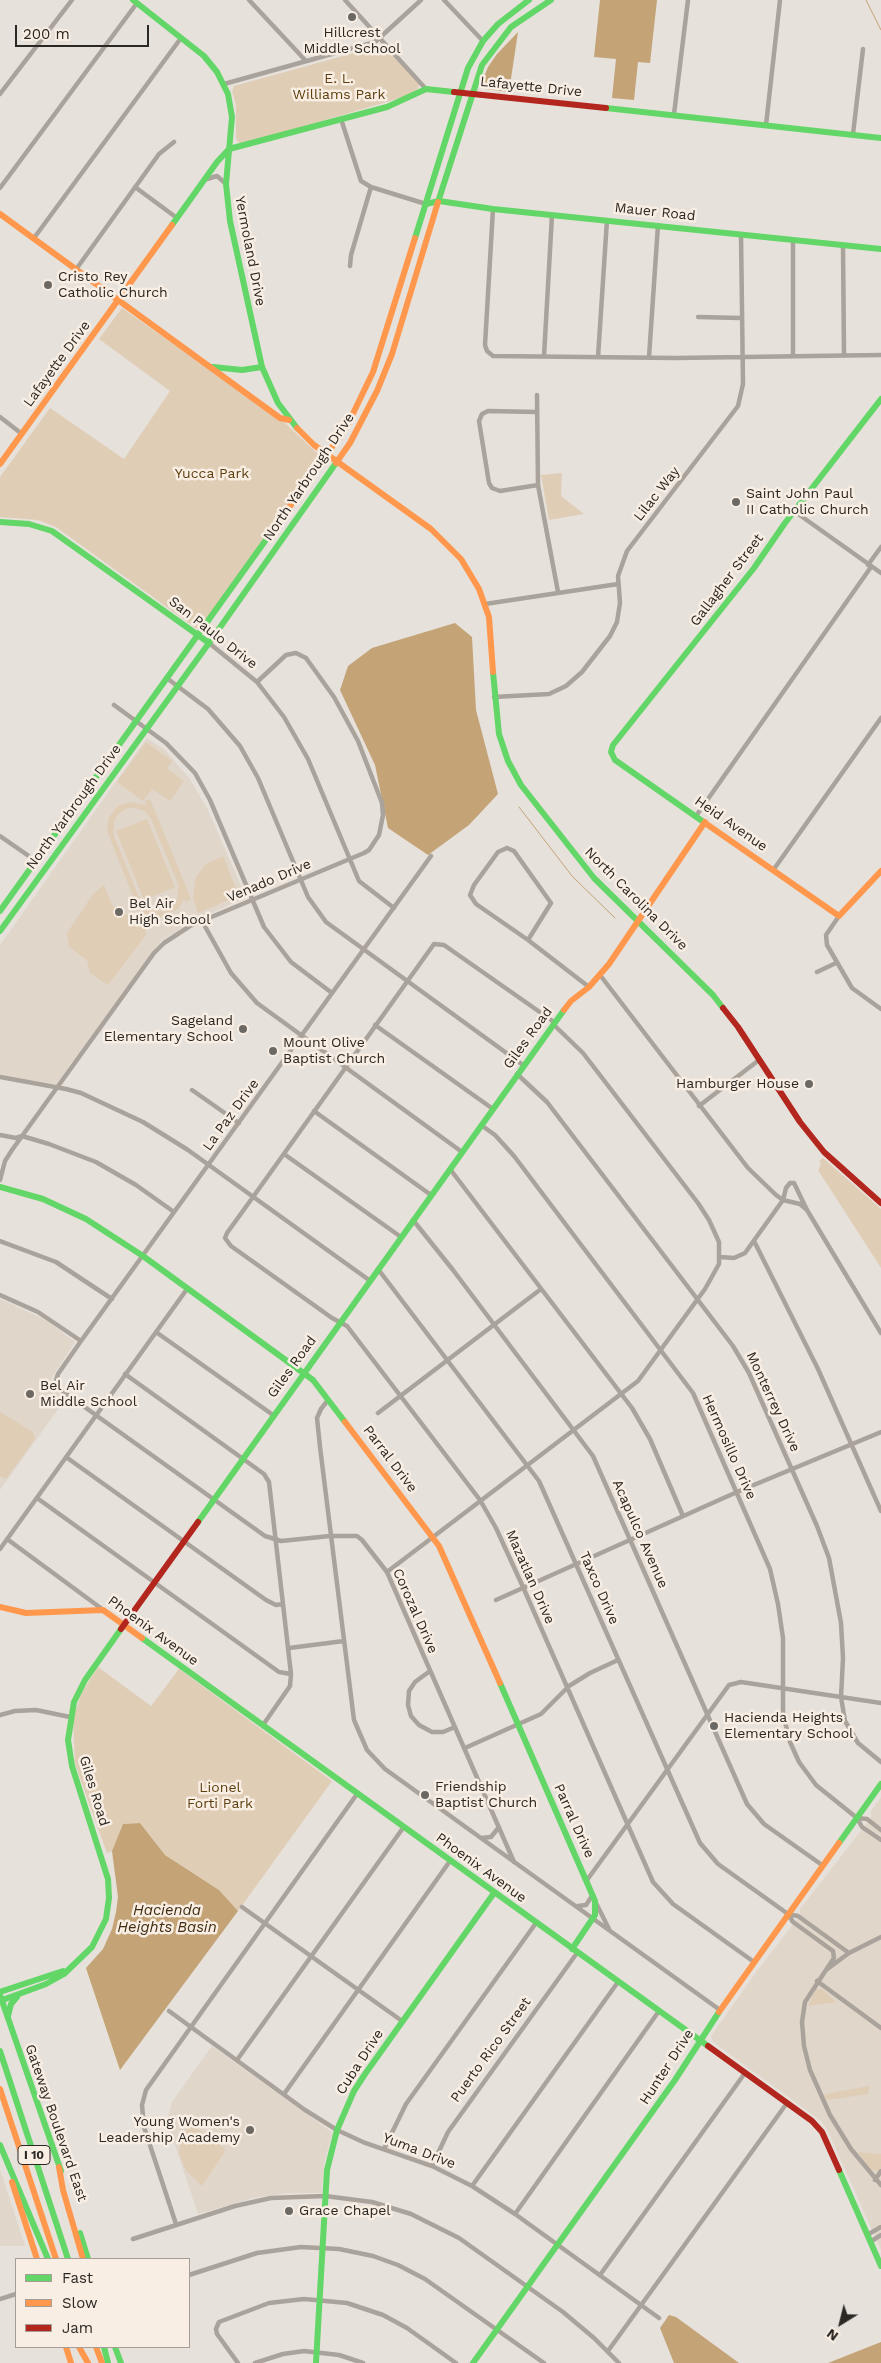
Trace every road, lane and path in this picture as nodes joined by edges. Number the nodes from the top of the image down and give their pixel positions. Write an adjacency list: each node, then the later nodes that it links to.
1 (72, 0): 19 (street)
2 (249, 0): 15 (street)
3 (345, 0): 12 (street)
4 (421, 0): 12 (street)
5 (444, 0): 13 (street)
6 (529, 0): 13 (main road, North Yarbrough Drive)
7 (550, 0): 20 (main road, North Yarbrough Drive)
8 (688, 0): 21 (street)
9 (780, 0): 23 (street)
10 (135, 2): 11 (main road, Yermoland Drive); 31 (street)
11 (181, 38): 16 (main road, Yermoland Drive); 42 (street)
12 (381, 38): 15 (street); 17 (street)
13 (483, 41): 18 (main road, North Yarbrough Drive)
14 (863, 49): 24 (street)
15 (306, 61): 16 (street)
16 (224, 84): 27 (main road, Yermoland Drive)
17 (426, 89): 18 (main road, Lafayette Drive); 22 (main road)
18 (460, 93): 20 (main road, Lafayette Drive); 34 (main road, North Yarbrough Drive)
19 (0, 94)
20 (471, 94): 21 (main road, Lafayette Drive); 33 (main road, North Yarbrough Drive)
21 (674, 114): 23 (main road, Lafayette Drive)
22 (341, 119): 27 (main road); 32 (street)
23 (766, 124): 24 (main road, Lafayette Drive)
24 (853, 134): 25 (main road, Lafayette Drive)
25 (881, 138)
26 (174, 142): 30 (street)
27 (229, 149): 28 (main road, Lafayette Drive); 29 (main road, Yermoland Drive)
28 (204, 181): 29 (street); 38 (main road, Lafayette Drive)
29 (226, 184): 58 (main road, Yermoland Drive)
30 (135, 187): 38 (street); 47 (street)
31 (0, 188)
32 (371, 188): 34 (street); 46 (street)
33 (439, 202): 34 (main road, Mauer Road); 35 (main road, Mauer Road); 61 (main road, North Yarbrough Drive)
34 (426, 204): 60 (main road, North Yarbrough Drive)
35 (493, 210): 37 (main road, Mauer Road); 54 (street)
36 (0, 214): 42 (main road)
37 (552, 215): 39 (main road, Mauer Road); 54 (street)
38 (178, 218): 48 (main road, Lafayette Drive)
39 (607, 220): 40 (main road, Mauer Road); 55 (street)
40 (658, 225): 41 (main road, Mauer Road); 56 (street)
41 (742, 234): 43 (main road, Mauer Road); 50 (street, Lilac Way)
42 (34, 238): 47 (main road)
43 (792, 240): 44 (main road, Mauer Road); 51 (street)
44 (843, 246): 45 (main road, Mauer Road); 52 (street)
45 (881, 249)
46 (350, 266)
47 (77, 268): 48 (main road)
48 (119, 299): 59 (main road); 67 (main road, Lafayette Drive)
49 (698, 317): 50 (street)
50 (742, 318): 57 (street, Lilac Way)
51 (793, 355): 52 (street); 57 (street)
52 (844, 355): 53 (street)
53 (881, 355)
54 (544, 356): 55 (street)
55 (598, 357): 56 (street)
56 (650, 357): 57 (street)
57 (742, 357): 77 (street, Lilac Way)
58 (262, 366): 59 (main road); 66 (main road, Yermoland Drive)
59 (212, 367): 66 (main road)
60 (366, 389): 61 (main road); 68 (main road, North Yarbrough Drive)
61 (376, 394): 69 (main road, North Yarbrough Drive)
62 (537, 395): 64 (street)
63 (881, 399): 72 (main road, Gallagher Street)
64 (537, 412): 71 (street); 71 (street)
65 (0, 417): 67 (street)
66 (289, 420): 68 (main road, North Carolina Drive)
67 (22, 434): 70 (main road, Lafayette Drive)
68 (328, 455): 69 (main road, North Carolina Drive); 78 (main road, North Yarbrough Drive)
69 (337, 463): 80 (main road, North Yarbrough Drive); 81 (main road, North Carolina Drive)
70 (0, 464)
71 (538, 485): 79 (street)
72 (794, 511): 75 (street); 92 (main road, Gallagher Street)
73 (0, 522): 82 (main road, San Paulo Drive)
74 (881, 547): 75 (street)
75 (870, 566): 76 (street); 93 (street)
76 (881, 574)
77 (618, 584): 79 (street); 87 (street, Lilac Way)
78 (232, 589): 80 (main road); 82 (main road, North Yarbrough Drive)
79 (558, 592): 81 (street)
80 (242, 596): 83 (main road, North Yarbrough Drive)
81 (485, 604): 87 (main road, North Carolina Drive)
82 (199, 635): 83 (main road, San Paulo Drive); 84 (main road, North Yarbrough Drive)
83 (209, 643): 85 (street, San Paulo Drive); 86 (main road, North Yarbrough Drive)
84 (168, 679): 86 (street); 90 (main road, North Yarbrough Drive)
85 (257, 682): 97 (street, San Paulo Drive); 97 (street, Venado Drive)
86 (178, 686): 91 (main road, North Yarbrough Drive); 101 (street)
87 (494, 697): 108 (main road, North Carolina Drive)
88 (114, 705): 90 (street)
89 (881, 718): 99 (street)
90 (137, 722): 91 (street); 98 (main road, North Yarbrough Drive)
91 (146, 728): 102 (street); 106 (main road, North Yarbrough Drive)
92 (611, 752): 93 (main road, Heid Avenue)
93 (696, 816): 94 (main road, Heid Avenue)
94 (705, 822): 99 (main road, Heid Avenue); 108 (main road, Giles Road)
95 (0, 836): 98 (street)
96 (431, 856): 103 (street, La Paz Drive)
97 (349, 860): 101 (street, Venado Drive); 103 (street, San Paulo Drive)
98 (36, 862): 104 (main road, North Yarbrough Drive)
99 (774, 870): 105 (main road, Heid Avenue)
100 (880, 873): 105 (main road)
101 (301, 880): 102 (street, Venado Drive); 111 (street)
102 (252, 900): 107 (street, Venado Drive); 117 (street)
103 (394, 908): 111 (street, La Paz Drive)
104 (0, 911)
105 (839, 916): 112 (street)
106 (3, 921): 109 (main road, North Yarbrough Drive)
107 (202, 921): 121 (street); 127 (street, Venado Drive)
108 (638, 921): 114 (main road, Giles Road); 122 (main road, North Carolina Drive)
109 (0, 931)
110 (528, 940): 110 (street); 116 (street)
111 (363, 951): 115 (street); 117 (street, La Paz Drive)
112 (836, 963): 113 (street); 118 (street)
113 (817, 972)
114 (600, 975): 116 (main road, Giles Road); 129 (street)
115 (407, 982): 119 (street); 120 (street); 123 (street)
116 (589, 987): 119 (main road, Giles Road)
117 (332, 993): 121 (street, La Paz Drive)
118 (881, 1009)
119 (553, 1023): 123 (main road, Giles Road); 153 (street)
120 (375, 1025): 124 (street); 130 (street)
121 (301, 1037): 124 (street); 132 (street, La Paz Drive)
122 (759, 1060): 129 (street); 145 (main road, North Carolina Drive)
123 (523, 1066): 125 (main road, Giles Road)
124 (345, 1068): 131 (street); 136 (street)
125 (517, 1074): 130 (main road, Giles Road); 160 (street, Monterrey Drive)
126 (0, 1077): 127 (street)
127 (56, 1087): 135 (street, Venado Drive); 138 (street)
128 (192, 1090): 132 (street)
129 (699, 1106): 144 (street)
130 (492, 1109): 133 (main road, Giles Road)
131 (314, 1111): 137 (street); 142 (street)
132 (239, 1123): 138 (street, La Paz Drive)
133 (481, 1125): 136 (main road, Giles Road); 166 (street, Hermosillo Drive)
134 (0, 1135): 135 (street)
135 (22, 1136): 140 (street, Venado Drive); 147 (street)
136 (462, 1152): 139 (main road, Giles Road)
137 (284, 1154): 143 (street); 149 (street)
138 (208, 1165): 143 (street); 147 (street, La Paz Drive)
139 (450, 1169): 142 (main road, Giles Road); 157 (street)
140 (0, 1180)
141 (0, 1187): 152 (main road, Parral Drive)
142 (431, 1194): 148 (main road, Giles Road)
143 (253, 1196): 155 (street); 161 (street, Mazatlan Drive)
144 (783, 1200): 146 (street); 146 (street); 151 (street)
145 (881, 1203)
146 (807, 1210): 164 (street)
147 (174, 1212): 152 (street, La Paz Drive)
148 (413, 1220): 149 (main road, Giles Road); 162 (street, Acapulco Avenue)
149 (401, 1238): 154 (main road, Giles Road)
150 (0, 1241): 159 (street)
151 (754, 1241): 153 (street); 178 (street)
152 (143, 1256): 156 (main road, Parral Drive); 159 (street, La Paz Drive)
153 (720, 1257): 160 (street)
154 (378, 1269): 155 (main road, Giles Road); 167 (street, Taxco Drive)
155 (370, 1280): 161 (main road, Giles Road)
156 (187, 1289): 163 (street); 168 (main road, Parral Drive)
157 (541, 1289): 162 (street); 170 (street)
158 (0, 1295): 165 (street)
159 (112, 1299): 165 (street, La Paz Drive)
160 (697, 1300): 166 (street); 182 (street, Monterrey Drive)
161 (340, 1322): 168 (main road, Giles Road); 171 (street, Mazatlan Drive)
162 (494, 1324): 167 (street); 176 (street, Acapulco Avenue)
163 (156, 1332): 169 (street); 175 (street)
164 (881, 1333)
165 (81, 1341): 174 (street, La Paz Drive)
166 (661, 1350): 170 (street); 183 (street, Hermosillo Drive)
167 (447, 1359): 171 (street); 181 (street, Taxco Drive)
168 (304, 1373): 172 (main road, Parral Drive); 175 (main road, Giles Road)
169 (125, 1374): 174 (street); 180 (street)
170 (621, 1394): 176 (street); 188 (street)
171 (400, 1396): 173 (street); 186 (street, Mazatlan Drive)
172 (328, 1400): 189 (street); 190 (main road, Parral Drive)
173 (378, 1413)
174 (95, 1415): 179 (street); 185 (street)
175 (273, 1415): 180 (main road, Giles Road)
176 (574, 1429): 181 (street); 193 (street, Acapulco Avenue)
177 (881, 1432): 178 (street)
178 (851, 1444): 182 (street); 187 (street)
179 (66, 1457): 184 (street); 194 (street)
180 (242, 1458): 185 (main road, Giles Road); 192 (street)
181 (528, 1465): 186 (street); 196 (street, Taxco Drive)
182 (791, 1469): 183 (street); 212 (street, Monterrey Drive)
183 (737, 1492): 188 (street); 211 (street, Hermosillo Drive)
184 (37, 1498): 191 (street); 198 (street)
185 (213, 1500): 192 (street); 194 (main road, Giles Road)
186 (480, 1500): 190 (street); 199 (street, Mazatlan Drive)
187 (881, 1511)
188 (683, 1516): 193 (street)
189 (330, 1536): 192 (street, Corozal Drive); 197 (street, Corozal Drive); 205 (street)
190 (434, 1538): 197 (street); 217 (main road, Parral Drive)
191 (7, 1540): 195 (street); 203 (street, Phoenix Avenue)
192 (275, 1540): 201 (street)
193 (630, 1540): 196 (street); 214 (street, Acapulco Avenue)
194 (183, 1541): 198 (main road, Giles Road); 201 (street)
195 (0, 1549)
196 (576, 1564): 199 (street); 207 (street, Taxco Drive)
197 (387, 1572): 208 (street, Corozal Drive)
198 (154, 1582): 204 (main road, Giles Road); 209 (street)
199 (523, 1587): 200 (street); 210 (street, Mazatlan Drive)
200 (496, 1600)
201 (283, 1604): 206 (street)
202 (0, 1608): 203 (main road)
203 (103, 1610): 204 (main road, Phoenix Avenue)
204 (123, 1624): 216 (main road, Giles Road); 218 (main road, Phoenix Avenue)
205 (344, 1641): 206 (street); 231 (street)
206 (289, 1648): 209 (street)
207 (618, 1660): 210 (street); 222 (street, Taxco Drive)
208 (430, 1671): 219 (street, Corozal Drive); 219 (street)
209 (291, 1674): 218 (street)
210 (566, 1688): 217 (street); 226 (street, Mazatlan Drive)
211 (782, 1688): 212 (street); 214 (street); 225 (street, Hermosillo Drive)
212 (841, 1697): 213 (street); 221 (street, Monterrey Drive)
213 (881, 1703)
214 (708, 1712): 222 (street); 236 (street, Acapulco Avenue)
215 (0, 1715): 216 (street)
216 (70, 1717): 257 (main road, Giles Road)
217 (518, 1724): 220 (street); 237 (main road, Parral Drive)
218 (263, 1725): 224 (main road, Phoenix Avenue)
219 (455, 1727): 220 (street, Corozal Drive)
220 (465, 1748): 227 (street, Corozal Drive)
221 (881, 1762)
222 (666, 1770): 226 (street); 242 (street, Taxco Drive)
223 (881, 1784): 225 (main road, Hunter Drive)
224 (357, 1794): 228 (main road, Phoenix Avenue); 244 (street)
225 (857, 1818): 229 (street); 232 (street); 236 (main road, Hunter Drive)
226 (627, 1825): 237 (street); 253 (street, Mazatlan Drive)
227 (499, 1827): 230 (street, Corozal Drive); 231 (street)
228 (403, 1828): 234 (main road, Phoenix Avenue); 252 (street)
229 (881, 1830)
230 (502, 1835): 233 (street); 235 (street, Corozal Drive)
231 (480, 1838): 233 (street)
232 (881, 1840)
233 (499, 1851): 235 (street)
234 (450, 1861): 238 (main road, Phoenix Avenue); 258 (street)
235 (514, 1862): 240 (street)
236 (822, 1865): 242 (main road, Hunter Drive)
237 (587, 1880): 239 (main road, Parral Drive)
238 (494, 1893): 245 (main road, Phoenix Avenue); 265 (main road, Cuba Drive)
239 (594, 1898): 240 (street); 243 (main road, Parral Drive); 246 (street, Parral Drive)
240 (574, 1905): 243 (street)
241 (242, 1907): 244 (street)
242 (788, 1914): 248 (street); 250 (street); 253 (main road, Hunter Drive)
243 (593, 1918): 246 (street); 249 (main road, Puerto Rico Street)
244 (264, 1923): 252 (street); 266 (street)
245 (536, 1923): 249 (main road, Phoenix Avenue); 277 (street)
246 (610, 1930): 260 (street)
247 (881, 1936): 250 (street)
248 (828, 1947): 251 (street); 254 (street)
249 (574, 1951): 256 (main road, Phoenix Avenue); 278 (street, Puerto Rico Street)
250 (849, 1953): 251 (street)
251 (844, 1956): 254 (street)
252 (311, 1957): 258 (street); 270 (street)
253 (754, 1962): 260 (main road, Hunter Drive)
254 (826, 1970): 255 (street)
255 (817, 1981): 267 (street); 281 (street)
256 (618, 1982): 263 (main road, Phoenix Avenue); 283 (street)
257 (23, 1991): 259 (main road, Giles Road); 259 (main road, Giles Road); 264 (main road)
258 (358, 1991): 265 (street); 273 (street)
259 (0, 1997): 264 (main road, Gateway Boulevard East)
260 (720, 2010): 268 (main road, Hunter Drive)
261 (0, 2011): 264 (main road)
262 (169, 2011): 266 (street, Yuma Drive)
263 (659, 2011): 268 (main road, Phoenix Avenue); 285 (street)
264 (8, 2018): 279 (main road, Gateway Boulevard East)
265 (402, 2022): 275 (main road, Cuba Drive)
266 (190, 2027): 270 (street, Yuma Drive); 286 (street)
267 (881, 2028)
268 (699, 2040): 271 (main road, Phoenix Avenue); 291 (main road, Hunter Drive)
269 (0, 2051): 296 (main road, I 10)
270 (237, 2060): 273 (street, Yuma Drive)
271 (745, 2073): 274 (main road, Phoenix Avenue); 301 (street)
272 (0, 2089): 295 (main road, I 10)
273 (284, 2094): 275 (street, Yuma Drive)
274 (787, 2102): 289 (main road, Phoenix Avenue); 306 (street)
275 (337, 2130): 277 (street, Yuma Drive); 284 (main road, Cuba Drive)
276 (0, 2145): 293 (main road); 294 (main road)
277 (384, 2149): 278 (street, Yuma Drive)
278 (432, 2166): 283 (street, Yuma Drive)
279 (60, 2167): 297 (main road); 298 (main road, Gateway Boulevard East)
280 (881, 2171): 281 (street)
281 (876, 2180): 282 (street)
282 (881, 2185)
283 (472, 2186): 285 (street, Yuma Drive)
284 (325, 2196): 286 (street); 292 (main road, Cuba Drive); 302 (street)
285 (515, 2214): 291 (street, Yuma Drive)
286 (176, 2224): 290 (street)
287 (881, 2227): 289 (street)
288 (881, 2235): 289 (street)
289 (869, 2238): 299 (main road, Phoenix Avenue)
290 (133, 2239)
291 (557, 2245): 301 (street, Yuma Drive); 302 (main road, Hunter Drive)
292 (323, 2248): 300 (street); 305 (main road, Cuba Drive); 308 (street)
293 (37, 2258)
294 (48, 2258)
295 (56, 2258)
296 (68, 2258)
297 (83, 2258)
298 (88, 2258)
299 (881, 2266)
300 (190, 2275)
301 (600, 2275): 306 (street, Yuma Drive)
302 (527, 2287): 308 (main road, Hunter Drive); 315 (street)
303 (15, 2294): 304 (street)
304 (0, 2300)
305 (320, 2300): 316 (main road, Cuba Drive); 322 (street); 326 (street)
306 (642, 2305): 307 (street, Yuma Drive); 315 (street)
307 (659, 2318)
308 (497, 2329): 327 (main road, Hunter Drive); 328 (street)
309 (66, 2348): 317 (main road)
310 (81, 2348): 318 (main road)
311 (85, 2348): 318 (main road)
312 (96, 2348): 319 (main road)
313 (104, 2348): 320 (main road)
314 (116, 2348): 321 (main road)
315 (608, 2351): 329 (street)
316 (317, 2352): 323 (street); 324 (main road, Cuba Drive); 325 (street)
317 (71, 2363)
318 (89, 2363)
319 (102, 2363)
320 (108, 2363)
321 (121, 2363)
322 (238, 2363)
323 (255, 2363)
324 (316, 2363)
325 (363, 2363)
326 (456, 2363)
327 (473, 2363)
328 (544, 2363)
329 (619, 2363)

